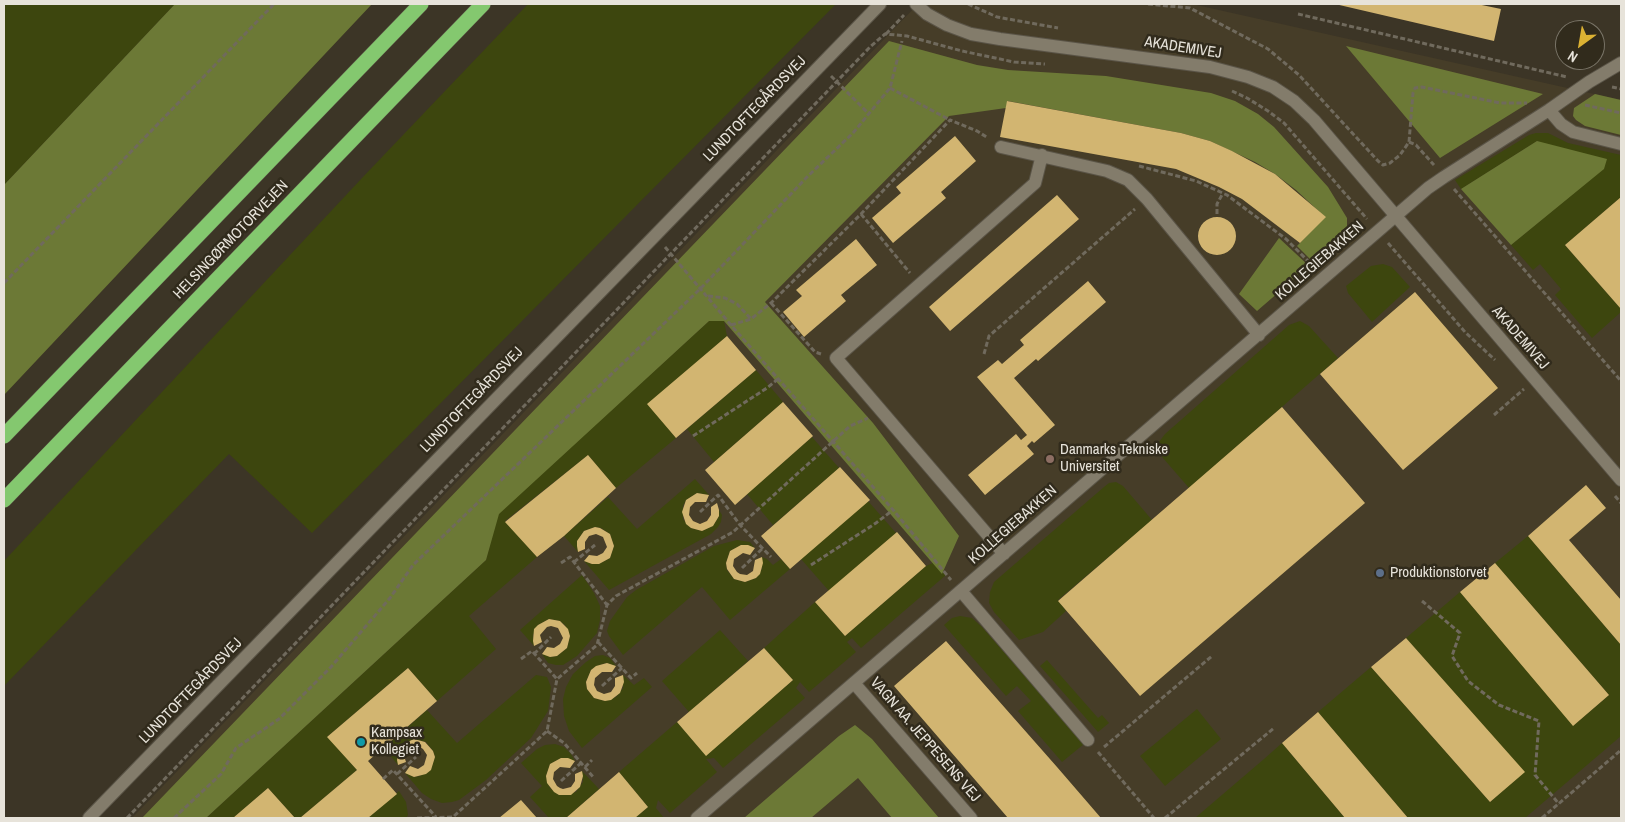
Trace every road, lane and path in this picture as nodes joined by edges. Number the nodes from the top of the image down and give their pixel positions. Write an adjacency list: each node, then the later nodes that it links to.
1 (274, 4): 37 (path)
2 (421, 4): 52 (highway, HELSINGØRMOTORVEJEN)
3 (483, 4): 56 (highway, HELSINGØRMOTORVEJEN)
4 (880, 4): 14 (street, LUNDTOFTEGÅRDSVEJ)
5 (968, 4): 10 (path)
6 (1148, 4): 7 (path)
7 (1191, 6): 24 (path)
8 (912, 7): 11 (path); 34 (street, AKADEMIVEJ)
9 (1298, 14): 15 (path)
10 (1066, 30)
11 (885, 34)
12 (902, 40): 16 (path)
13 (1621, 63): 15 (street)
14 (820, 65): 21 (path); 35 (street, LUNDTOFTEGÅRDSVEJ)
15 (1589, 82): 18 (street)
16 (890, 88): 21 (path); 22 (path)
17 (1312, 97): 23 (path)
18 (1564, 100): 19 (street); 20 (path); 24 (path)
19 (1549, 110): 25 (street); 29 (street)
20 (1621, 113)
21 (869, 114): 39 (path)
22 (950, 120): 26 (path); 32 (path)
23 (1338, 125)
24 (1409, 142): 29 (path)
25 (1621, 144)
26 (1001, 147): 27 (street)
27 (1042, 155): 28 (street); 38 (street)
28 (1116, 175): 30 (path); 31 (street)
29 (1444, 177): 34 (street); 49 (path)
30 (1223, 193): 33 (path); 36 (path)
31 (1147, 199): 44 (street); 45 (path)
32 (861, 214): 38 (path); 41 (path)
33 (1217, 214)
34 (1395, 216): 36 (street, KOLLEGIEBAKKEN); 48 (street, AKADEMIVEJ)
35 (655, 235): 39 (path); 96 (street, LUNDTOFTEGÅRDSVEJ)
36 (1325, 278): 44 (street, KOLLEGIEBAKKEN)
37 (4, 282)
38 (920, 284): 46 (street)
39 (701, 288): 40 (path); 97 (path)
40 (708, 296): 42 (path); 43 (path)
41 (771, 303): 42 (path); 46 (path)
42 (751, 319): 43 (path)
43 (731, 326): 47 (path)
44 (1259, 335): 62 (street, KOLLEGIEBAKKEN)
45 (984, 354)
46 (836, 358): 50 (street)
47 (778, 379): 53 (path); 54 (path)
48 (1535, 379): 51 (path); 55 (street, AKADEMIVEJ)
49 (1621, 381)
50 (878, 407): 54 (path); 62 (street)
51 (1494, 415)
52 (4, 436)
53 (693, 436)
54 (833, 442): 57 (path); 59 (path)
55 (1621, 480)
56 (4, 500)
57 (893, 510): 66 (path); 68 (path)
58 (700, 512): 59 (path)
59 (740, 525): 61 (path); 70 (path)
60 (595, 545): 64 (path)
61 (763, 548): 63 (path); 67 (path)
62 (1004, 554): 68 (street, KOLLEGIEBAKKEN)
63 (771, 557)
64 (574, 562): 65 (path); 70 (path)
65 (560, 563)
66 (811, 565)
67 (742, 568)
68 (961, 591): 79 (street, KOLLEGIEBAKKEN); 83 (street)
69 (1422, 601): 94 (path)
70 (607, 605): 72 (path)
71 (552, 638): 73 (path)
72 (598, 642): 76 (path); 78 (path)
73 (534, 654): 75 (path); 78 (path)
74 (1212, 656): 85 (path)
75 (521, 659)
76 (622, 668): 77 (path); 80 (path)
77 (637, 673)
78 (557, 679): 82 (path)
79 (854, 683): 100 (street, KOLLEGIEBAKKEN); 101 (street, VAGN AA. JEPPESENS VEJ)
80 (602, 686)
81 (1274, 728): 103 (path)
82 (547, 731): 88 (path); 99 (path)
83 (1088, 740): 85 (path)
84 (1621, 750): 94 (path)
85 (1098, 752): 102 (path)
86 (416, 757): 90 (path)
87 (592, 760): 89 (path)
88 (581, 763): 89 (path); 93 (path)
89 (585, 767): 91 (path)
90 (396, 774): 92 (path); 95 (path)
91 (594, 778)
92 (383, 779)
93 (561, 781)
94 (1559, 804): 104 (path)
95 (436, 817): 98 (path); 99 (path)
96 (89, 818)
97 (174, 818)
98 (417, 818)
99 (454, 818)
100 (697, 818)
101 (971, 818)
102 (1154, 818)
103 (1165, 818)
104 (1542, 818)

